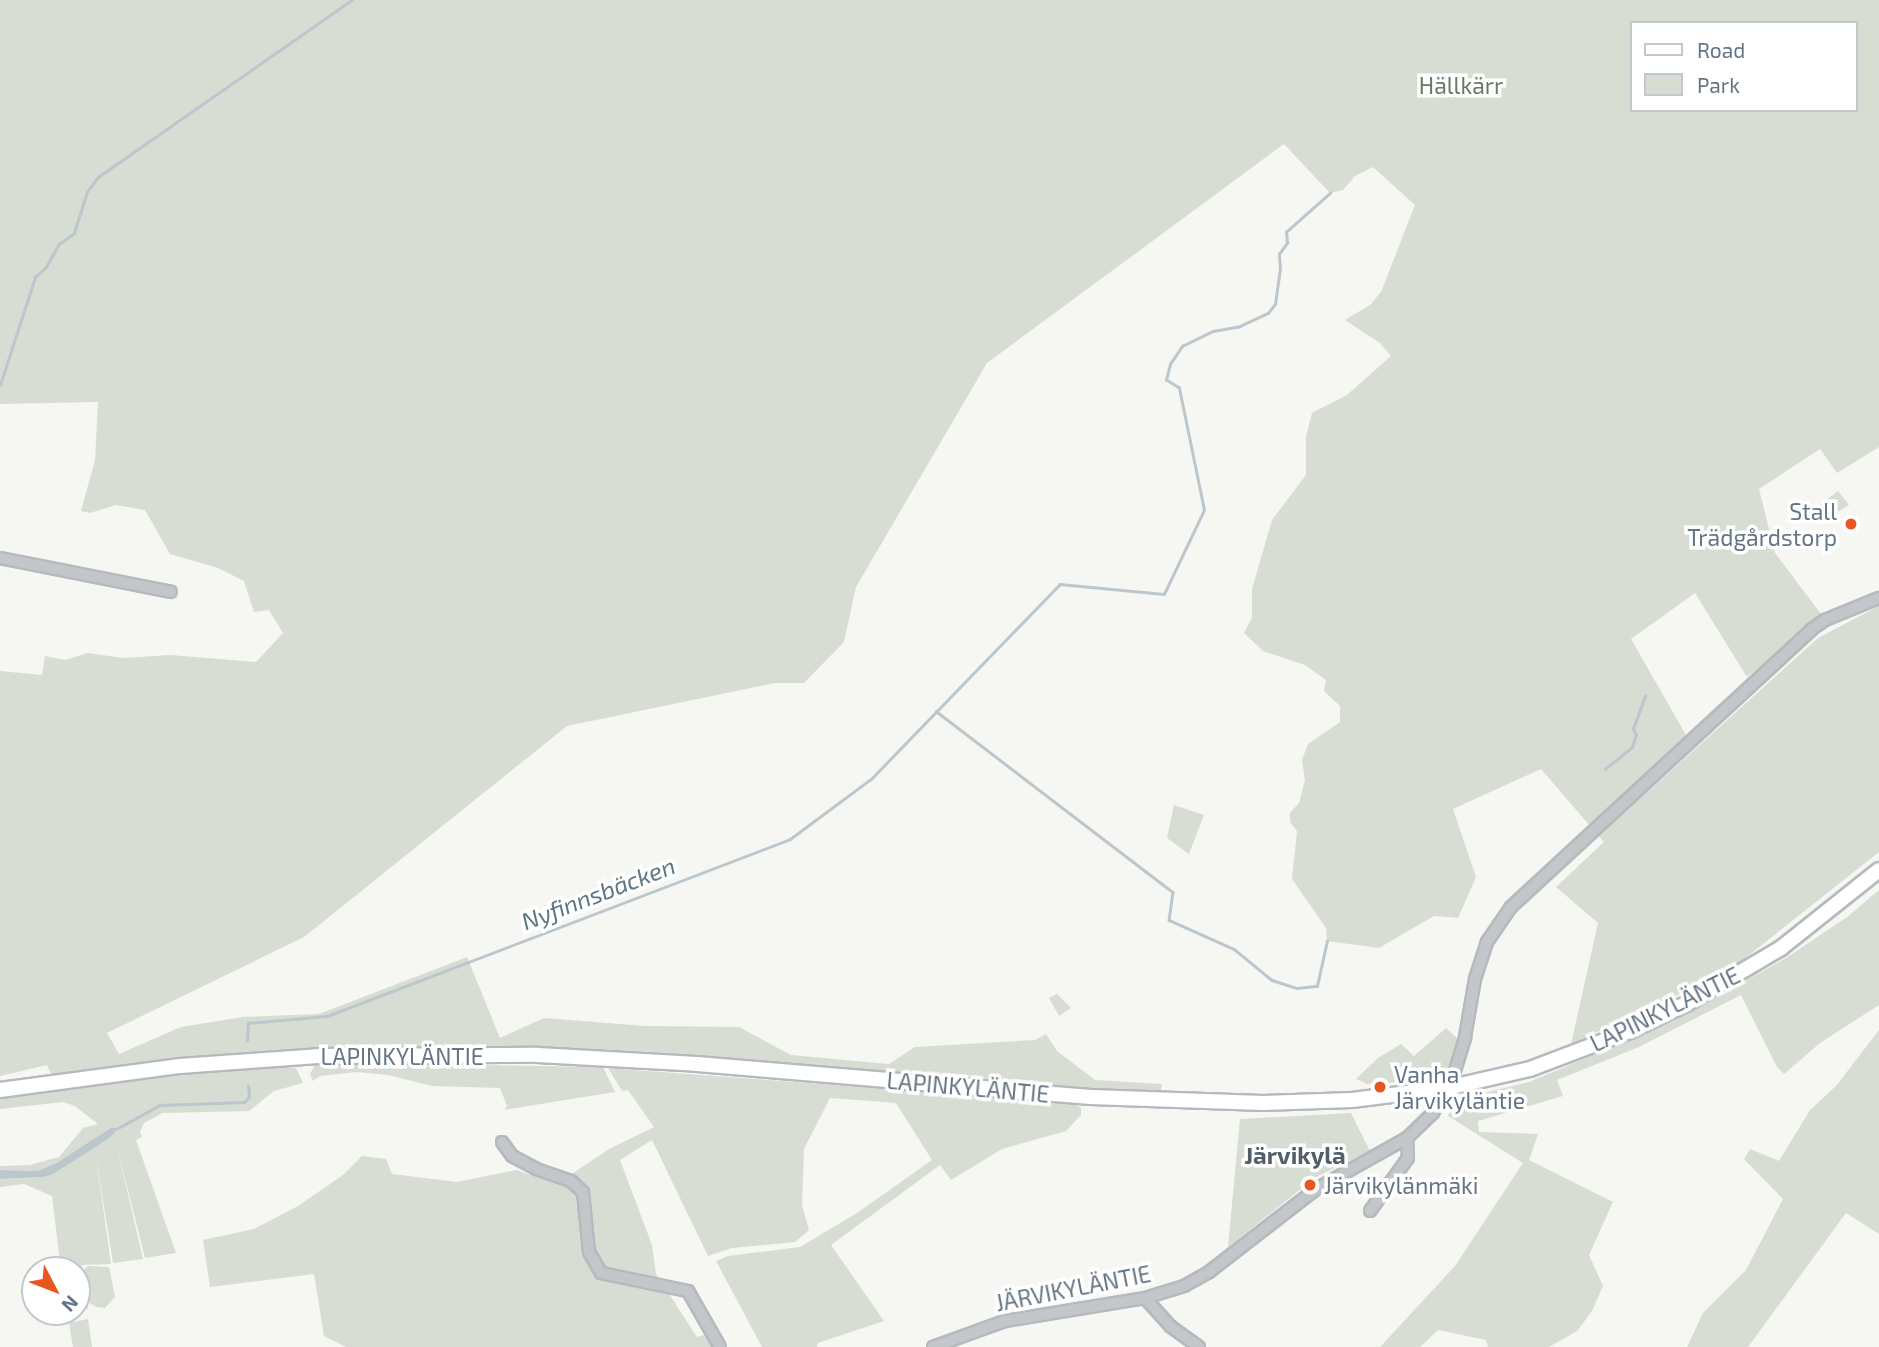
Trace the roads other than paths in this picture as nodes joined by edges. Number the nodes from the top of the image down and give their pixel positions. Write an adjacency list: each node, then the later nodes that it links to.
1 (0, 558): 2 (street)
2 (171, 592)
3 (1879, 598): 5 (street)
4 (1879, 870): 5 (main road, LAPINKYLÄNTIE)
5 (1447, 1088): 6 (main road, LAPINKYLÄNTIE); 7 (street, JÄRVIKYLÄNTIE)
6 (0, 1090)
7 (1407, 1138): 9 (street); 10 (street, JÄRVIKYLÄNTIE)
8 (502, 1142): 11 (street)
9 (1370, 1211)
10 (1145, 1298): 12 (street, JÄRVIKYLÄNTIE); 13 (street)
11 (720, 1347)
12 (933, 1347)
13 (1199, 1347)

